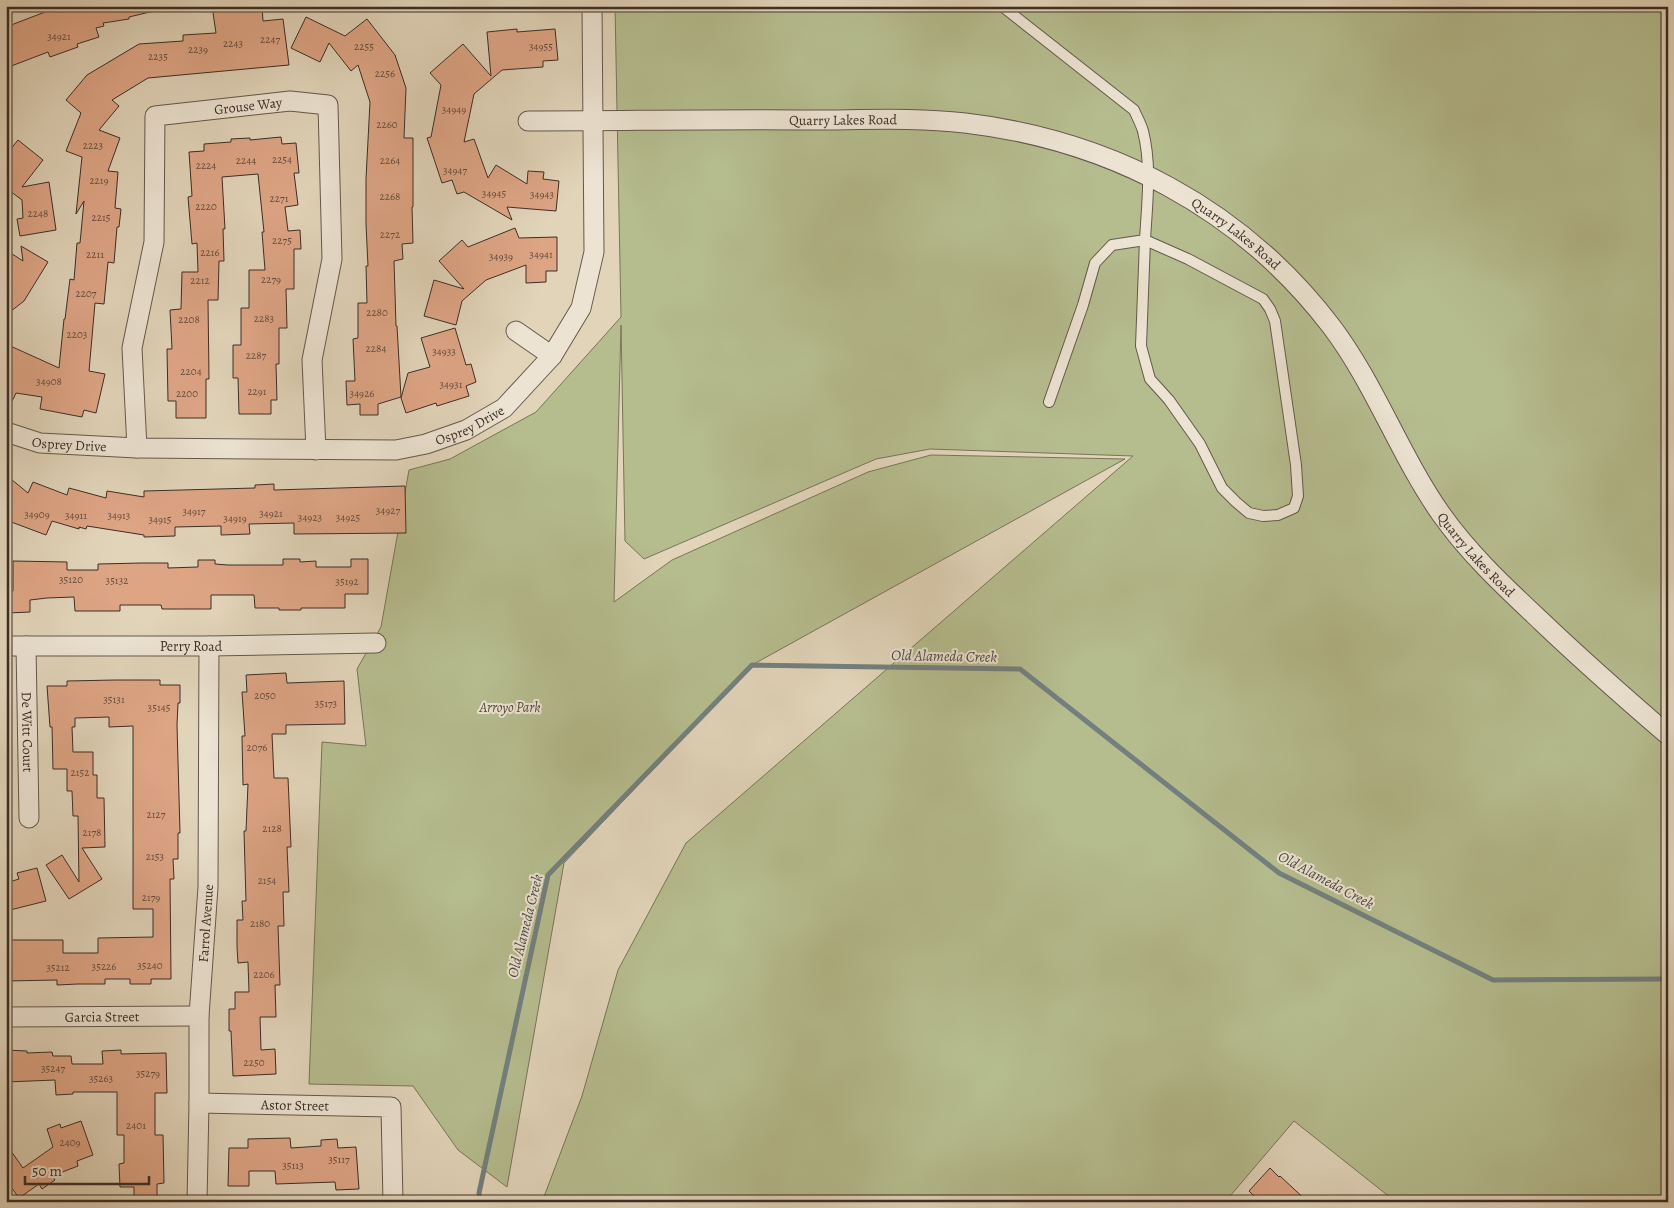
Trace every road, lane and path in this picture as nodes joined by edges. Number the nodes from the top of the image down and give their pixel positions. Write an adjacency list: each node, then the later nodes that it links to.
1 (592, 6): 4 (street, Osprey Drive)
2 (1002, 6): 5 (lane)
3 (528, 121): 4 (street, Quarry Lakes Road)
4 (594, 121): 5 (street, Quarry Lakes Road); 8 (street, Osprey Drive)
5 (1149, 175): 6 (lane); 17 (street, Quarry Lakes Road)
6 (1146, 240): 6 (lane); 9 (lane)
7 (516, 332): 8 (street)
8 (552, 356): 12 (street, Osprey Drive)
9 (1049, 402)
10 (6, 432): 11 (street, Osprey Drive)
11 (137, 448): 12 (street, Osprey Drive); 12 (street, Grouse Way)
12 (316, 450)
13 (376, 643): 16 (street, Perry Road)
14 (6, 646): 15 (street, Perry Road)
15 (26, 646): 16 (street, Perry Road); 18 (street, De Witt Court)
16 (210, 646): 19 (street, Farrol Avenue)
17 (1668, 735)
18 (29, 818)
19 (198, 1016): 20 (street, Garcia Street); 21 (street, Farrol Avenue)
20 (6, 1017)
21 (199, 1104): 22 (street, Farrol Avenue); 23 (street, Astor Street)
22 (197, 1202)
23 (393, 1202)

